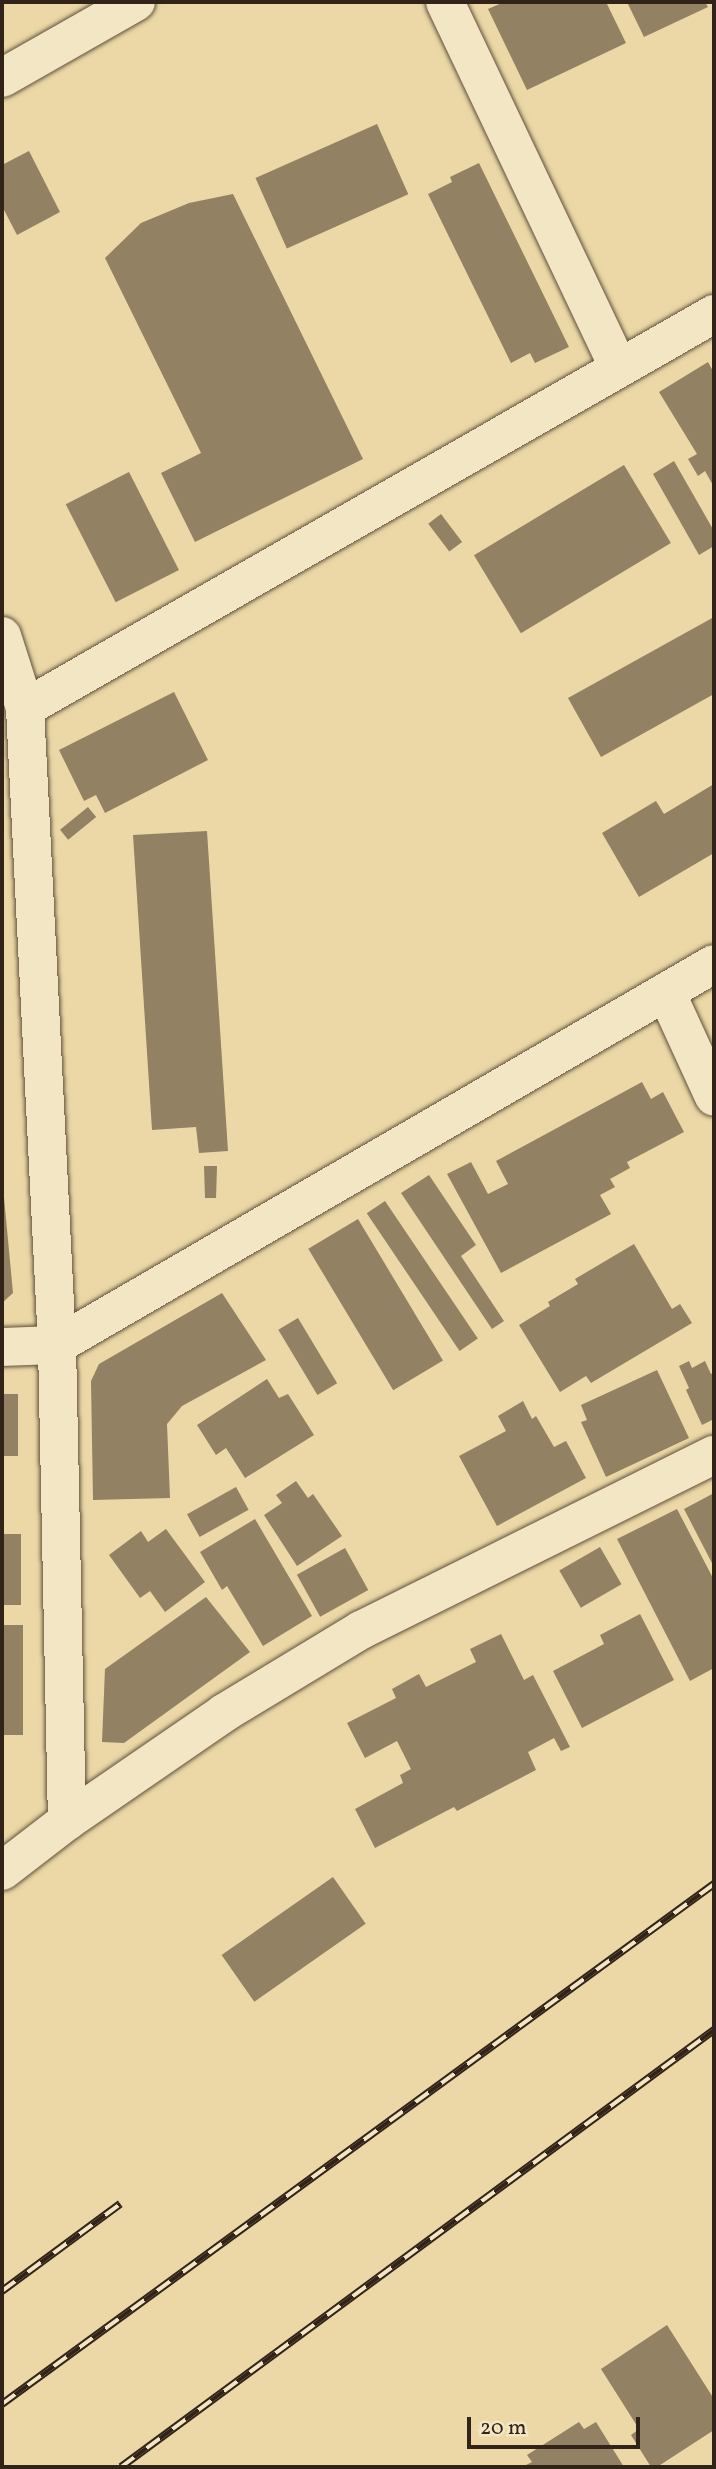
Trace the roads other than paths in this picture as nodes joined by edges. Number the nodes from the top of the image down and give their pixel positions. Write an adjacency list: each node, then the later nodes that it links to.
1 (136, 2): 3 (street)
2 (445, 2): 5 (street)
3 (2, 78)
4 (714, 314): 5 (street)
5 (618, 367): 7 (street)
6 (2, 636): 7 (street)
7 (25, 708): 11 (street)
8 (714, 964): 9 (street)
9 (666, 992): 10 (street); 11 (street)
10 (714, 1097)
11 (57, 1345): 12 (street); 14 (street)
12 (2, 1347)
13 (714, 1455): 14 (street)
14 (67, 1821): 15 (street)
15 (2, 1871)

